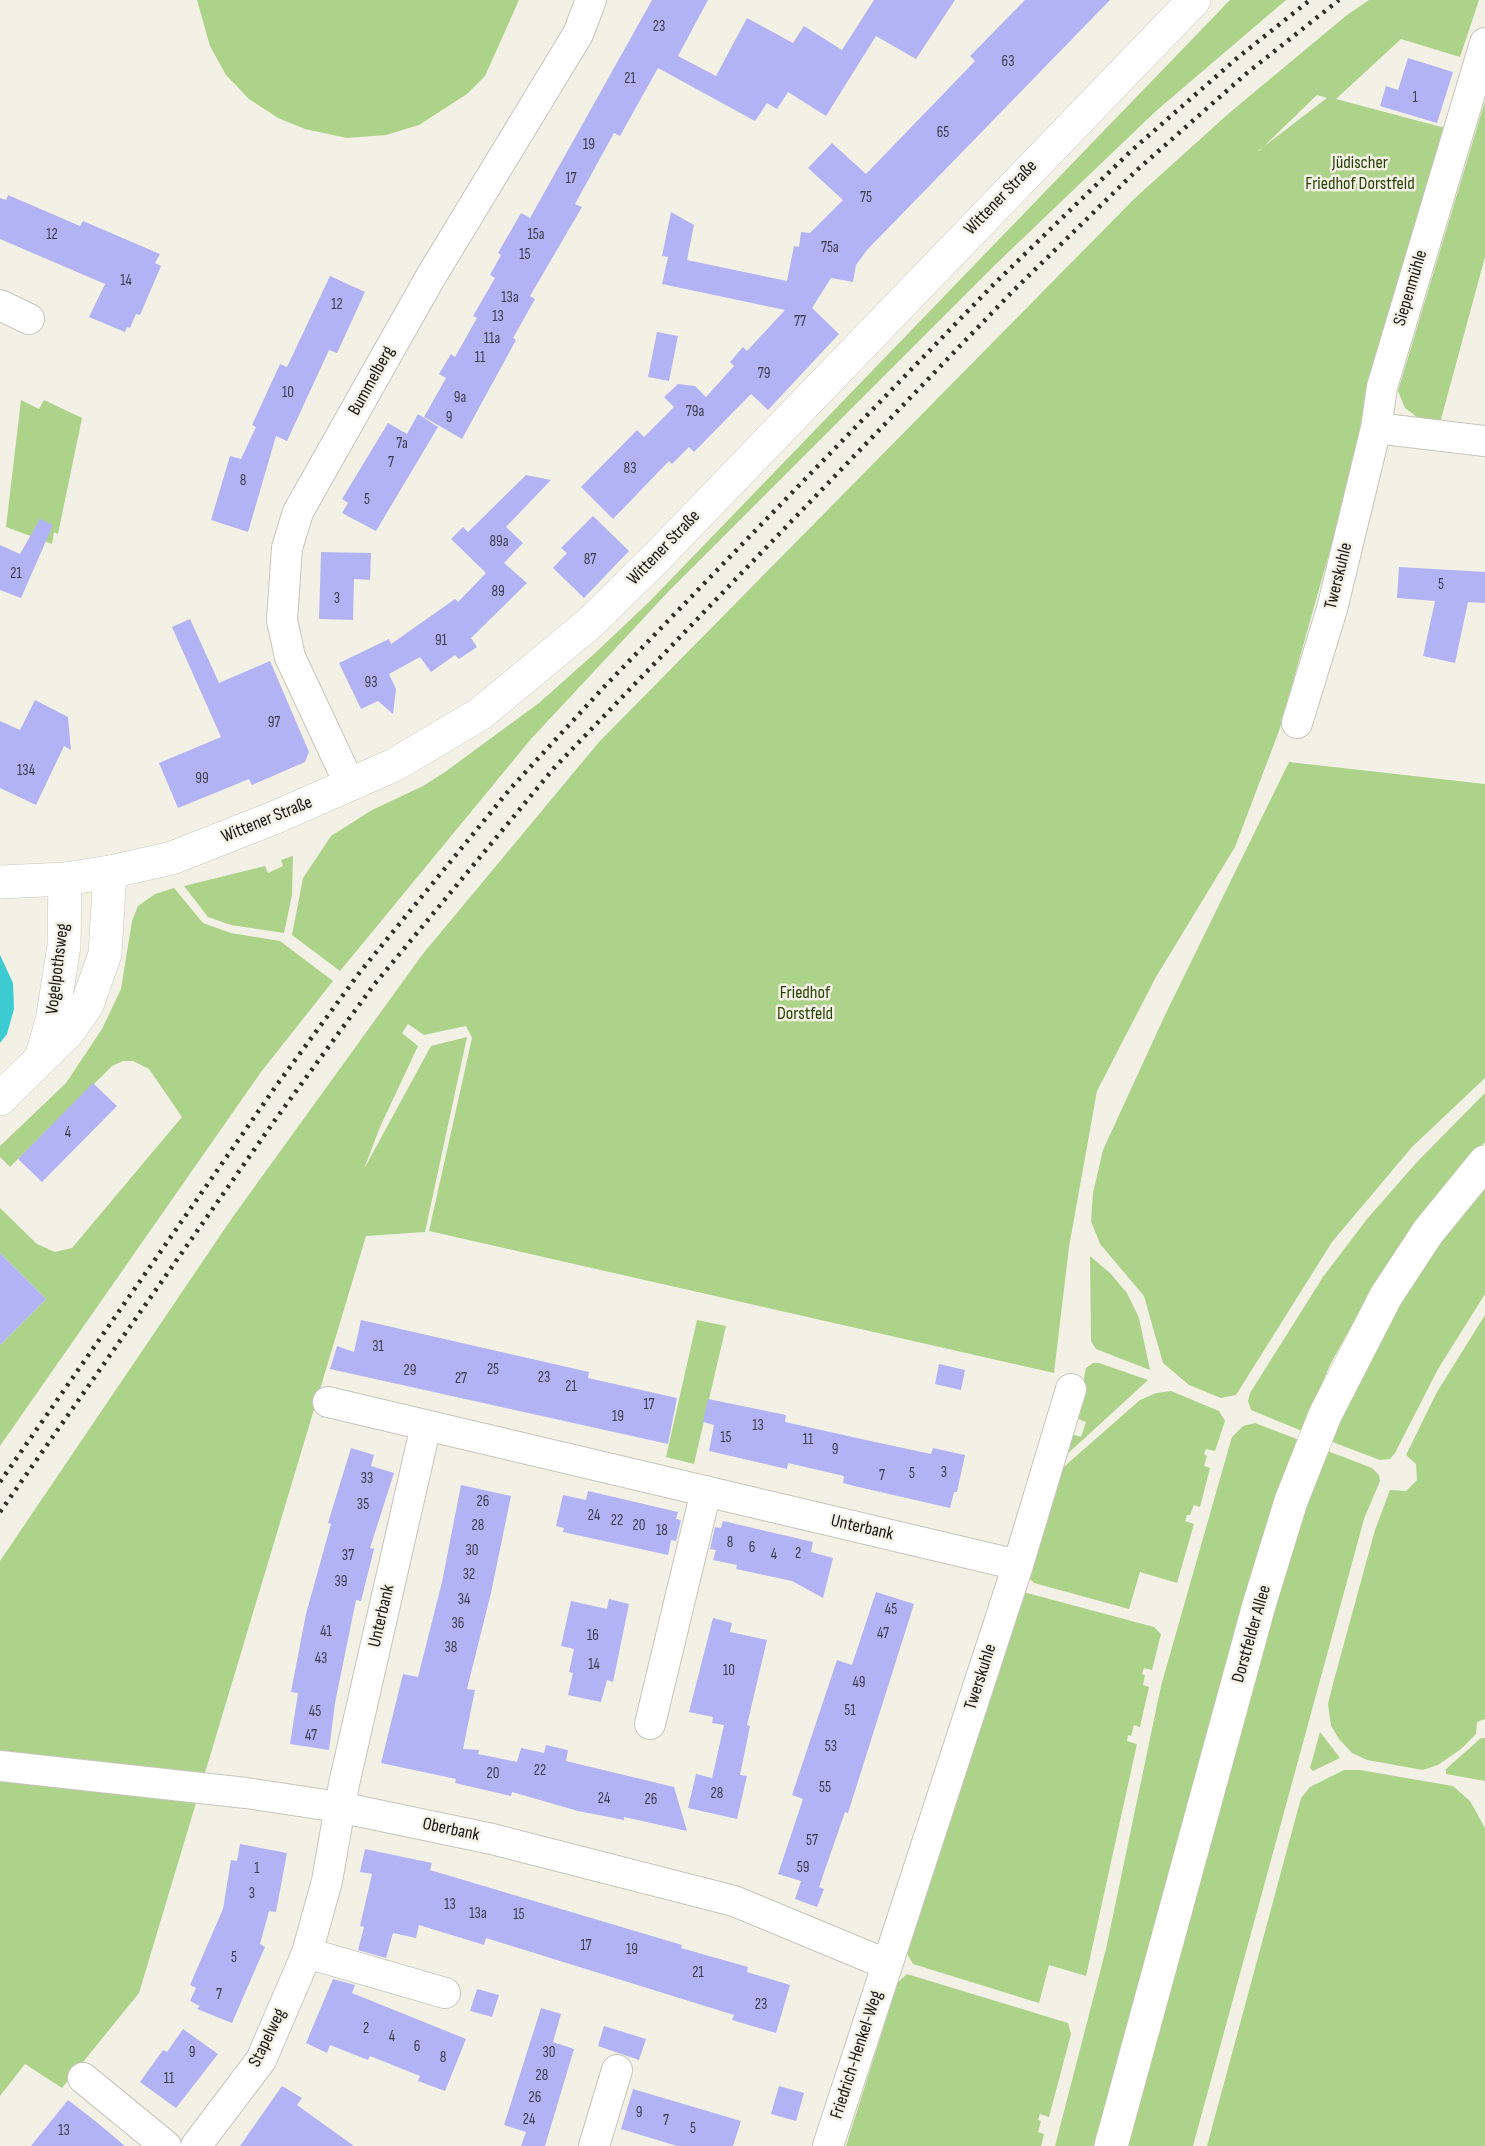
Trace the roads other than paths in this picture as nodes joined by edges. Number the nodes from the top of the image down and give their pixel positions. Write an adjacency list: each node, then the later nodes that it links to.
1 (591, 0): 9 (street, Bummelberg)
2 (1194, 0): 9 (main road, Wittener Straße)
3 (1485, 43): 6 (street, Siepenmühle)
4 (0, 305): 5 (street)
5 (28, 319)
6 (1376, 428): 7 (street); 8 (street, Twerskuhle)
7 (1485, 441)
8 (1297, 723)
9 (350, 785): 10 (main road, Wittener Straße)
10 (110, 872): 11 (main road, Wittener Straße); 13 (main road, Vogelpothsweg)
11 (65, 879): 12 (main road, Wittener Straße); 13 (main road, Vogelpothsweg)
12 (0, 882)
13 (41, 1057): 14 (main road, Vogelpothsweg)
14 (0, 1099)
15 (1485, 1162): 33 (main road, Dorstfelder Allee)
16 (1071, 1389): 20 (street, Twerskuhle)
17 (328, 1402): 18 (street, Unterbank)
18 (426, 1425): 19 (street, Unterbank); 23 (street, Unterbank)
19 (706, 1491): 20 (street, Unterbank); 21 (street)
20 (1018, 1565): 25 (street, Twerskuhle)
21 (650, 1724)
22 (0, 1766): 23 (street, Oberbank)
23 (339, 1807): 24 (street, Stapelweg); 25 (street, Oberbank)
24 (307, 1953): 26 (street); 30 (street, Stapelweg)
25 (886, 1964): 32 (street, Friedrich-Henkel-Weg)
26 (445, 1993)
27 (617, 2070): 31 (street)
28 (83, 2078): 29 (street)
29 (166, 2146)
30 (196, 2146)
31 (594, 2146)
32 (828, 2146)
33 (1111, 2146)

